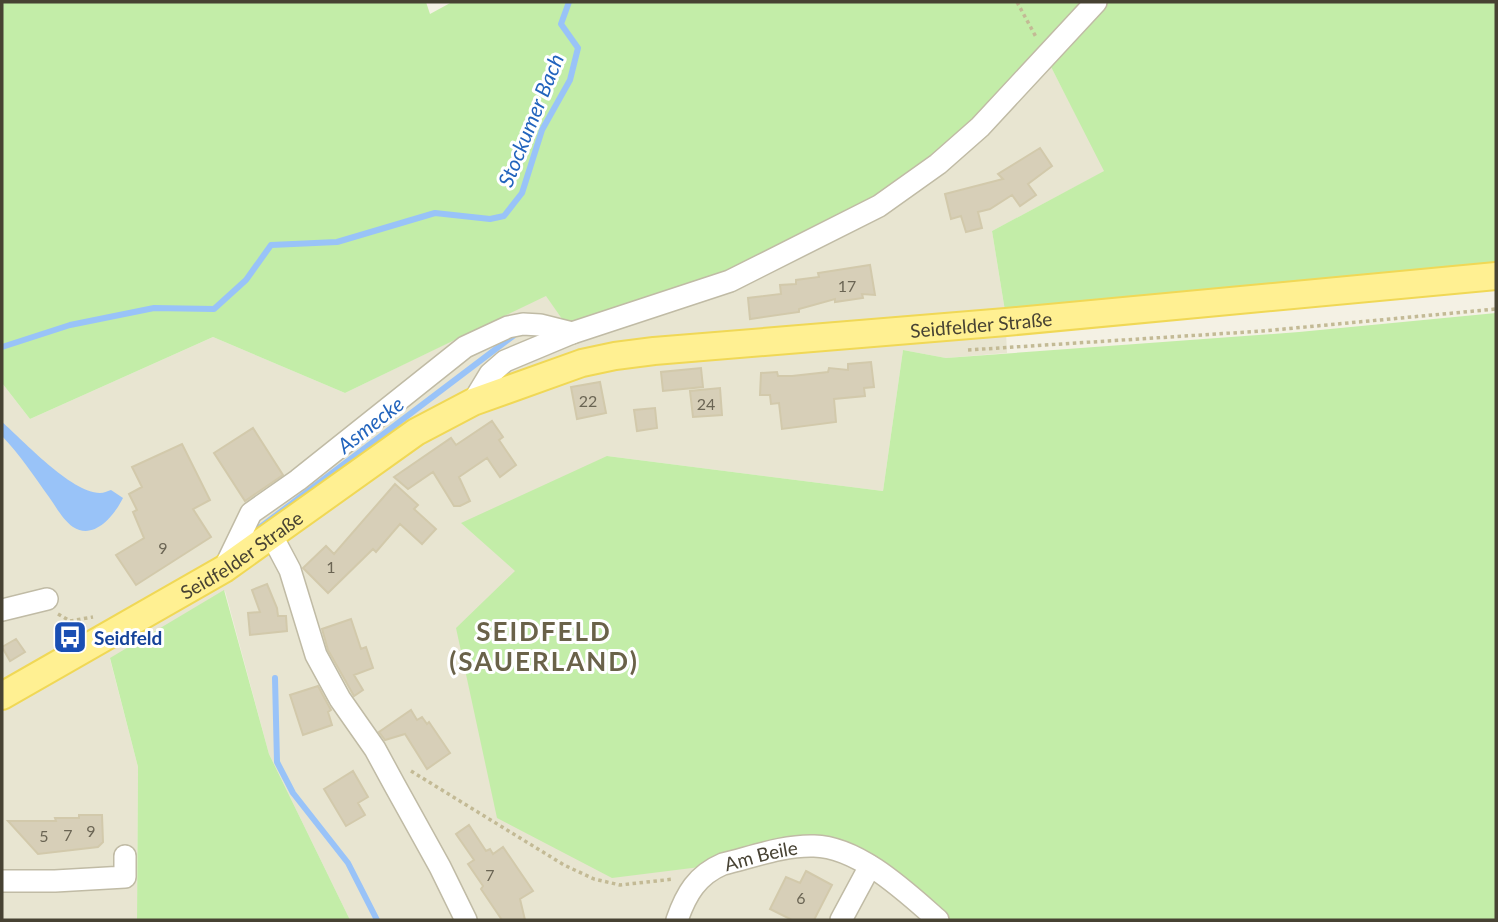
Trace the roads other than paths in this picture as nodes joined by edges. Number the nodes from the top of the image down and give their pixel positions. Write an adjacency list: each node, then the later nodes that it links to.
1 (1096, 2): 3 (street, Seidfelder Straße)
2 (1496, 276): 4 (main road, Seidfelder Straße)
3 (572, 333): 4 (street, Seidfelder Straße); 6 (street)
4 (473, 401): 5 (main road, Seidfelder Straße)
5 (272, 536): 6 (main road, Seidfelder Straße); 13 (street)
6 (224, 569): 9 (main road, Seidfelder Straße)
7 (47, 600): 8 (street)
8 (2, 610)
9 (2, 696)
10 (125, 856): 12 (street)
11 (870, 866): 14 (street, Am Beile); 15 (street); 16 (street, Am Beile)
12 (2, 881)
13 (466, 920)
14 (677, 920)
15 (841, 920)
16 (938, 920)

